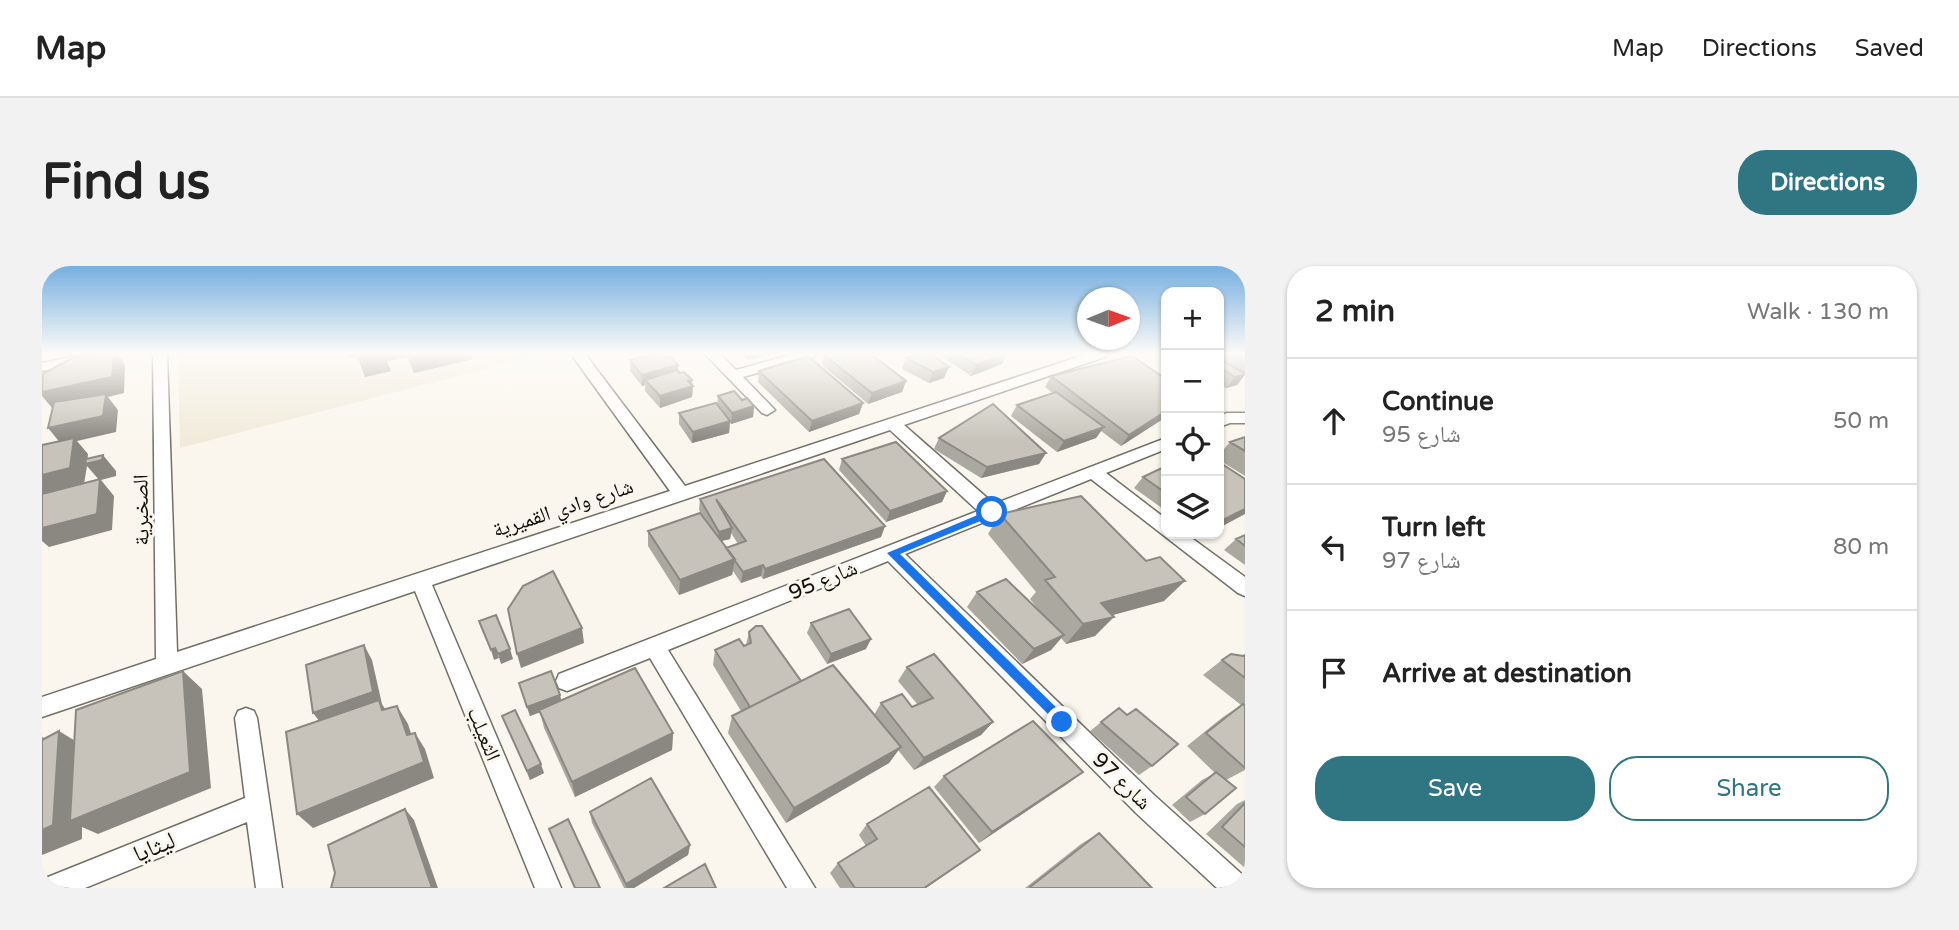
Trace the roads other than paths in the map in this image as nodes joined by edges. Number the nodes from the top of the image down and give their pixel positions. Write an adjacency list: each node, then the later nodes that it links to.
1 (161, 383): 19 (street, الصخبرية)
2 (600, 383): 11 (street)
3 (740, 383): 5 (street)
4 (1014, 383): 8 (street, شارع وادي القميرية)
5 (767, 410)
6 (1245, 418): 7 (street)
7 (1224, 420)
8 (893, 424): 11 (street, شارع وادي القميرية); 12 (street)
9 (1161, 445): 10 (street, شارع 95)
10 (1093, 472): 12 (street, شارع 95); 13 (street)
11 (681, 493): 16 (street, شارع وادي القميرية)
12 (992, 512): 15 (street, شارع 95)
13 (1161, 524)
14 (1181, 539): 17 (street)
15 (892, 553): 18 (street, شارع 95); 28 (street, شارع 97)
16 (420, 580): 19 (street, شارع وادي القميرية); 26 (street, الثعيلب)
17 (1245, 588)
18 (654, 648): 20 (street, شارع 95); 27 (street)
19 (167, 665): 21 (street, شارع وادي القميرية)
20 (567, 681)
21 (42, 707)
22 (246, 718): 23 (street)
23 (256, 806): 24 (street, ليثايا); 25 (street)
24 (52, 888)
25 (269, 888)
26 (548, 888)
27 (802, 888)
28 (1237, 888)

